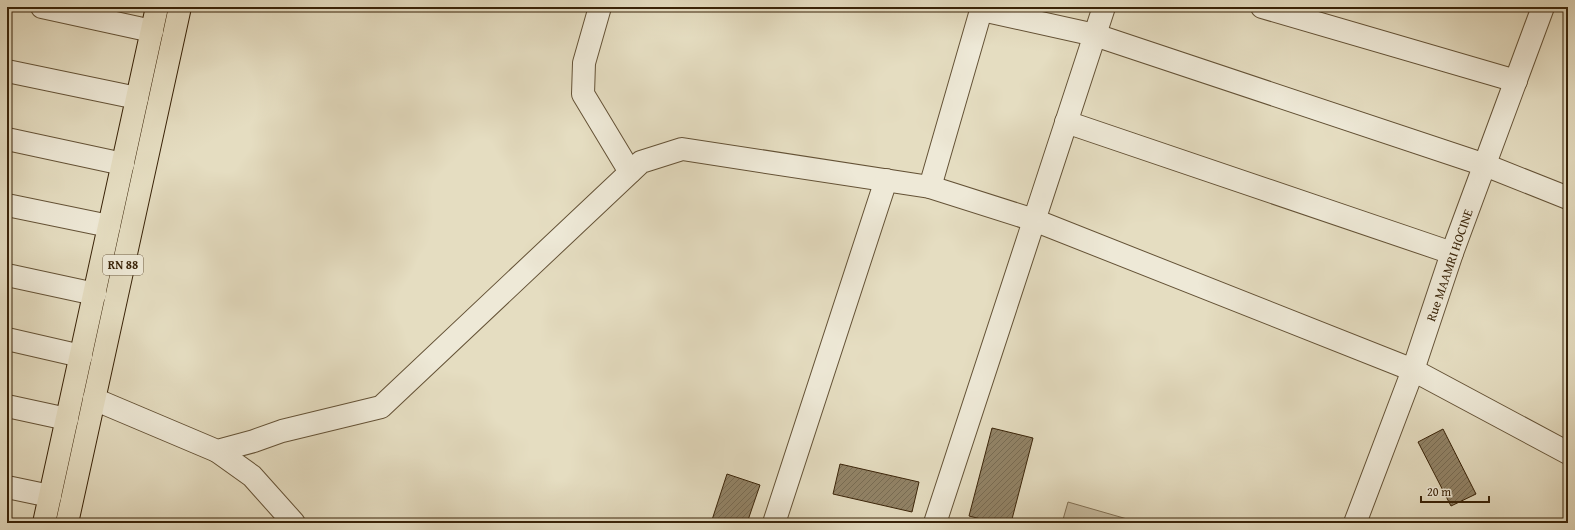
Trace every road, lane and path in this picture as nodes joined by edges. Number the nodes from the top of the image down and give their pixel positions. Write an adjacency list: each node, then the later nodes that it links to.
1 (42, 7): 9 (street)
2 (157, 7): 9 (main road, RN 88)
3 (180, 7): 31 (main road, RN 88)
4 (600, 7): 18 (street)
5 (1104, 7): 10 (street)
6 (1262, 7): 12 (street)
7 (1543, 7): 12 (street, Rue MAAMRI HOCINE)
8 (982, 8): 10 (street); 20 (street)
9 (152, 31): 13 (main road, RN 88)
10 (1095, 35): 14 (street); 17 (street)
11 (7, 70): 13 (street)
12 (1516, 81): 17 (street, Rue MAAMRI HOCINE)
13 (137, 98): 16 (main road, RN 88)
14 (1066, 122): 23 (street); 25 (street)
15 (7, 139): 16 (street)
16 (123, 164): 24 (main road, RN 88)
17 (1485, 165): 21 (street); 25 (street, Rue MAAMRI HOCINE)
18 (630, 172): 19 (street); 34 (street)
19 (886, 180): 20 (street); 41 (street)
20 (930, 187): 23 (street)
21 (1568, 198)
22 (7, 205): 24 (street)
23 (1034, 220): 30 (street); 42 (street)
24 (109, 226): 27 (main road, RN 88)
25 (1452, 253): 30 (street, Rue MAAMRI HOCINE)
26 (7, 274): 27 (street)
27 (94, 294): 29 (main road, RN 88)
28 (7, 339): 29 (street)
29 (81, 356): 33 (main road, RN 88)
30 (1413, 370): 35 (street); 43 (street, Rue MAAMRI HOCINE)
31 (94, 399): 34 (street); 39 (main road, RN 88)
32 (7, 406): 33 (street)
33 (67, 419): 37 (main road, RN 88)
34 (217, 451): 40 (street)
35 (1568, 453)
36 (7, 487): 37 (street)
37 (50, 496): 38 (main road, RN 88)
38 (44, 523)
39 (67, 523)
40 (294, 523)
41 (774, 523)
42 (936, 523)
43 (1355, 523)

